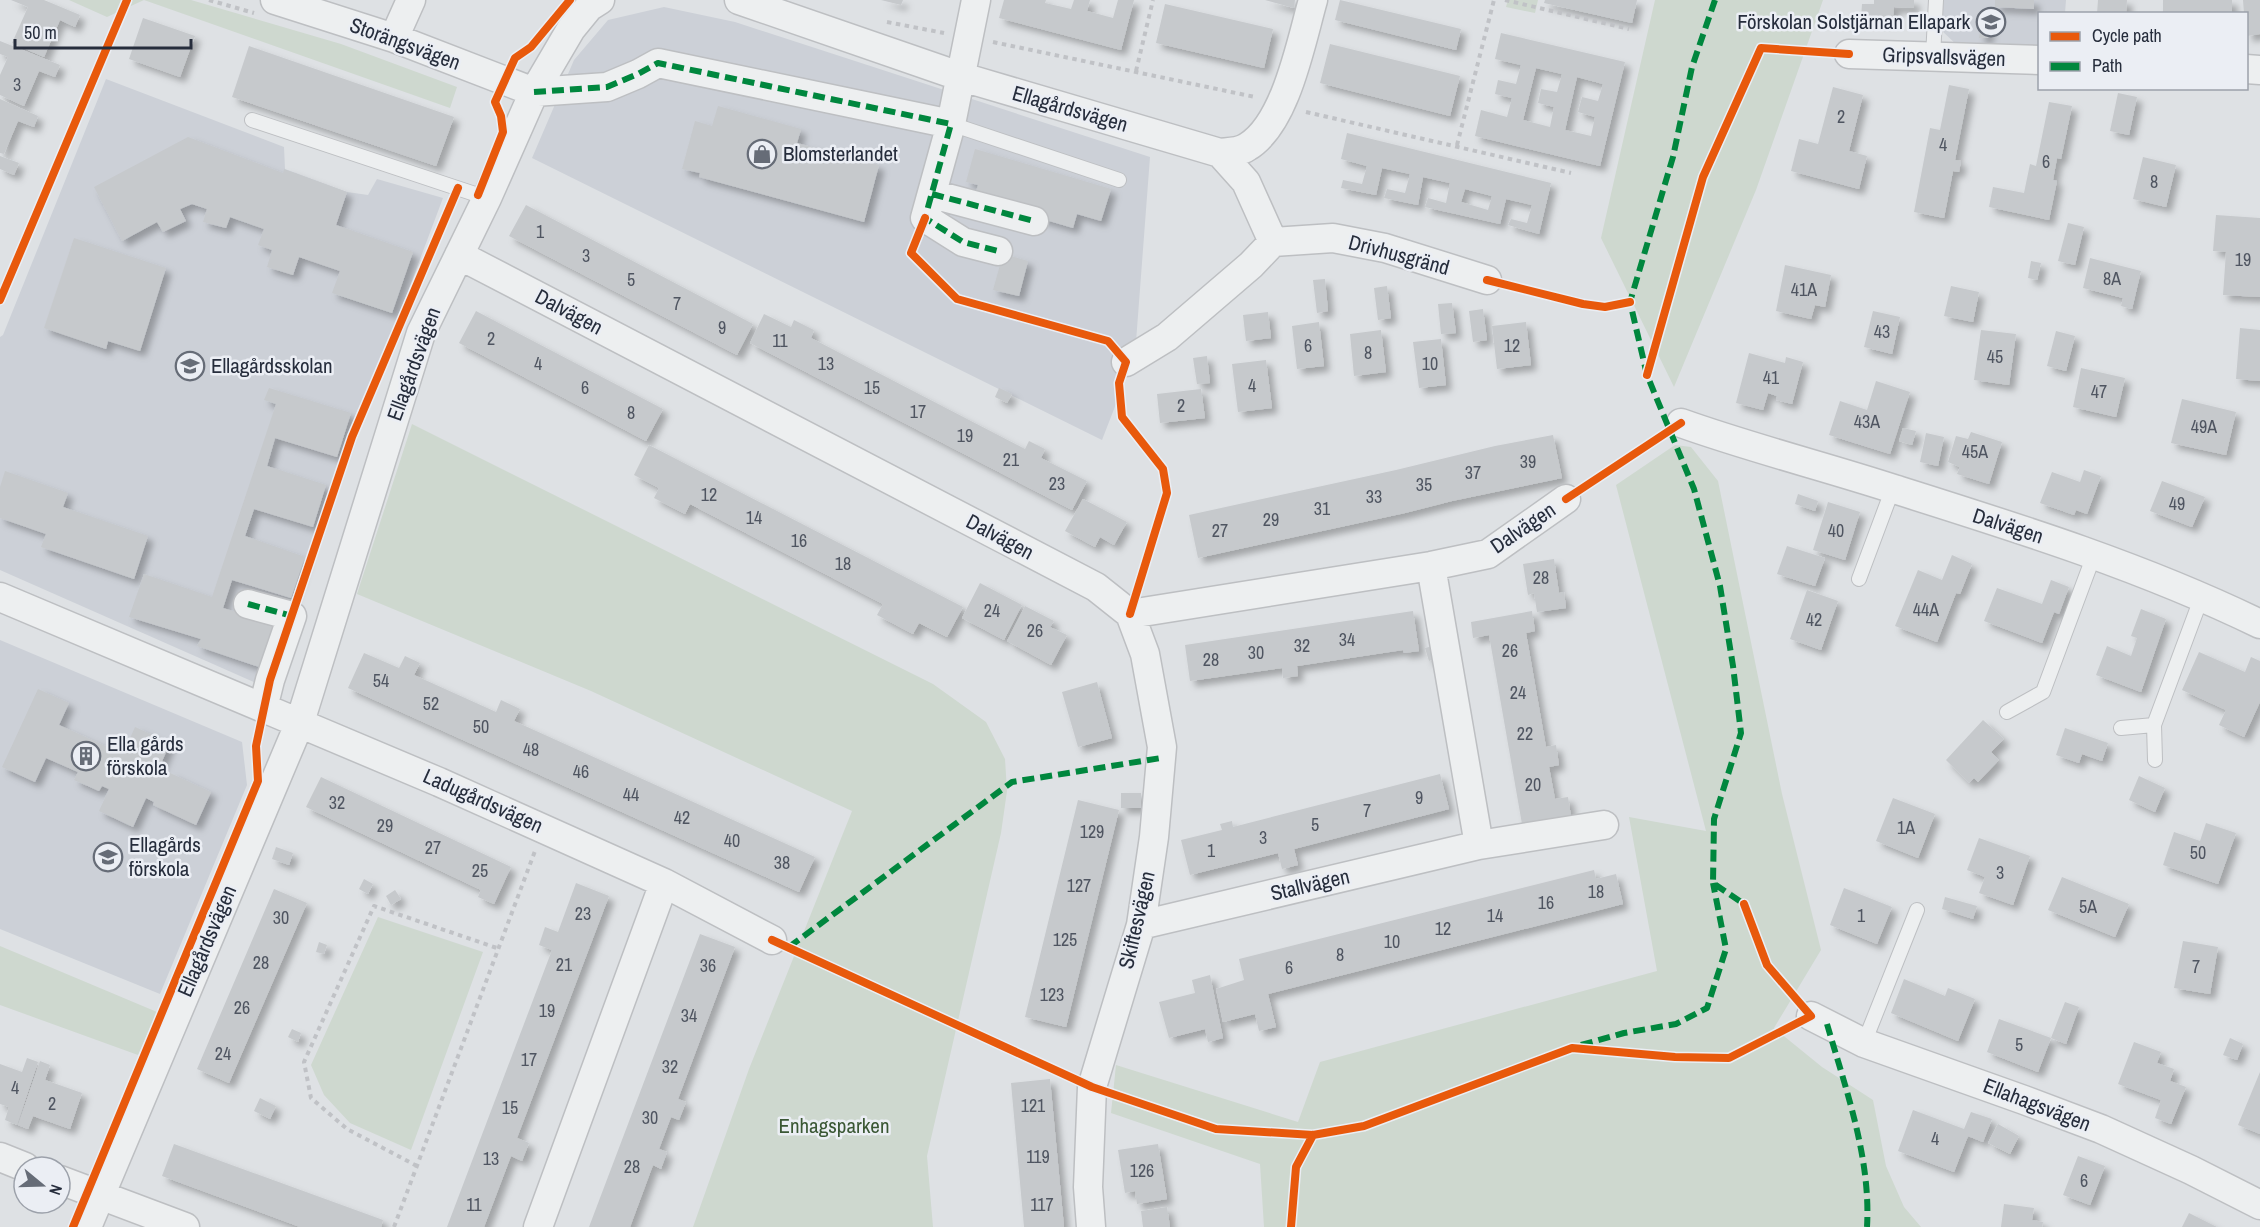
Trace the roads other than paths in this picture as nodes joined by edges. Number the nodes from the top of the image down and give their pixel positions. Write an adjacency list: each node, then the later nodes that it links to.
1 (275, 0): 8 (street, Storängsvägen)
2 (411, 0): 8 (street)
3 (600, 0): 13 (street, Ellagårdsvägen)
4 (739, 0): 12 (street, Ellagårdsvägen)
5 (975, 0): 12 (street)
6 (1313, 0): 16 (street)
7 (1936, 0): 10 (lane)
8 (394, 38): 13 (street, Storängsvägen)
9 (1849, 54): 10 (street, Gripsvallsvägen)
10 (1934, 56): 11 (street, Gripsvallsvägen)
11 (2038, 60)
12 (962, 77): 15 (street); 16 (street, Ellagårdsvägen)
13 (534, 92): 15 (street); 19 (street, Ellagårdsvägen)
14 (252, 120): 19 (lane)
15 (951, 124): 17 (lane); 18 (street)
16 (1220, 153): 21 (street)
17 (1119, 180)
18 (932, 194): 20 (street); 22 (street)
19 (487, 198): 23 (street, Ellagårdsvägen)
20 (1034, 221)
21 (1273, 242): 24 (street, Drivhusgränd); 25 (street)
22 (999, 251)
23 (459, 255): 35 (street, Dalvägen); 39 (street, Ellagårdsvägen)
24 (1487, 280)
25 (1126, 362)
26 (1681, 423): 27 (street, Dalvägen)
27 (1893, 488): 29 (street, Dalvägen); 31 (lane)
28 (1566, 499): 30 (street, Dalvägen)
29 (2094, 555): 32 (street, Dalvägen); 38 (lane)
30 (1431, 566): 35 (street, Dalvägen); 44 (street)
31 (1859, 579)
32 (2202, 596): 36 (street, Dalvägen); 40 (lane)
33 (0, 597): 37 (street)
34 (248, 604): 37 (street)
35 (1130, 614): 47 (street, Skiftesvägen)
36 (2260, 624)
37 (264, 708): 39 (street)
38 (2007, 712)
39 (300, 722): 45 (street, Ladugårdsvägen); 52 (street, Ellagårdsvägen)
40 (2154, 725): 41 (lane); 42 (lane)
41 (2121, 728)
42 (2155, 760)
43 (1604, 825): 44 (street, Stallvägen)
44 (1479, 845): 47 (street, Stallvägen)
45 (664, 883): 48 (street, Ladugårdsvägen); 56 (street)
46 (1917, 910): 50 (lane)
47 (1141, 925): 57 (street, Skiftesvägen)
48 (772, 940)
49 (1811, 1016): 50 (street, Ellahagsvägen)
50 (1864, 1043): 53 (street, Ellahagsvägen)
51 (72, 1185): 52 (street)
52 (101, 1196): 54 (street, Ellagårdsvägen); 55 (street)
53 (2260, 1204)
54 (87, 1227)
55 (185, 1227)
56 (538, 1227)
57 (1091, 1227)

